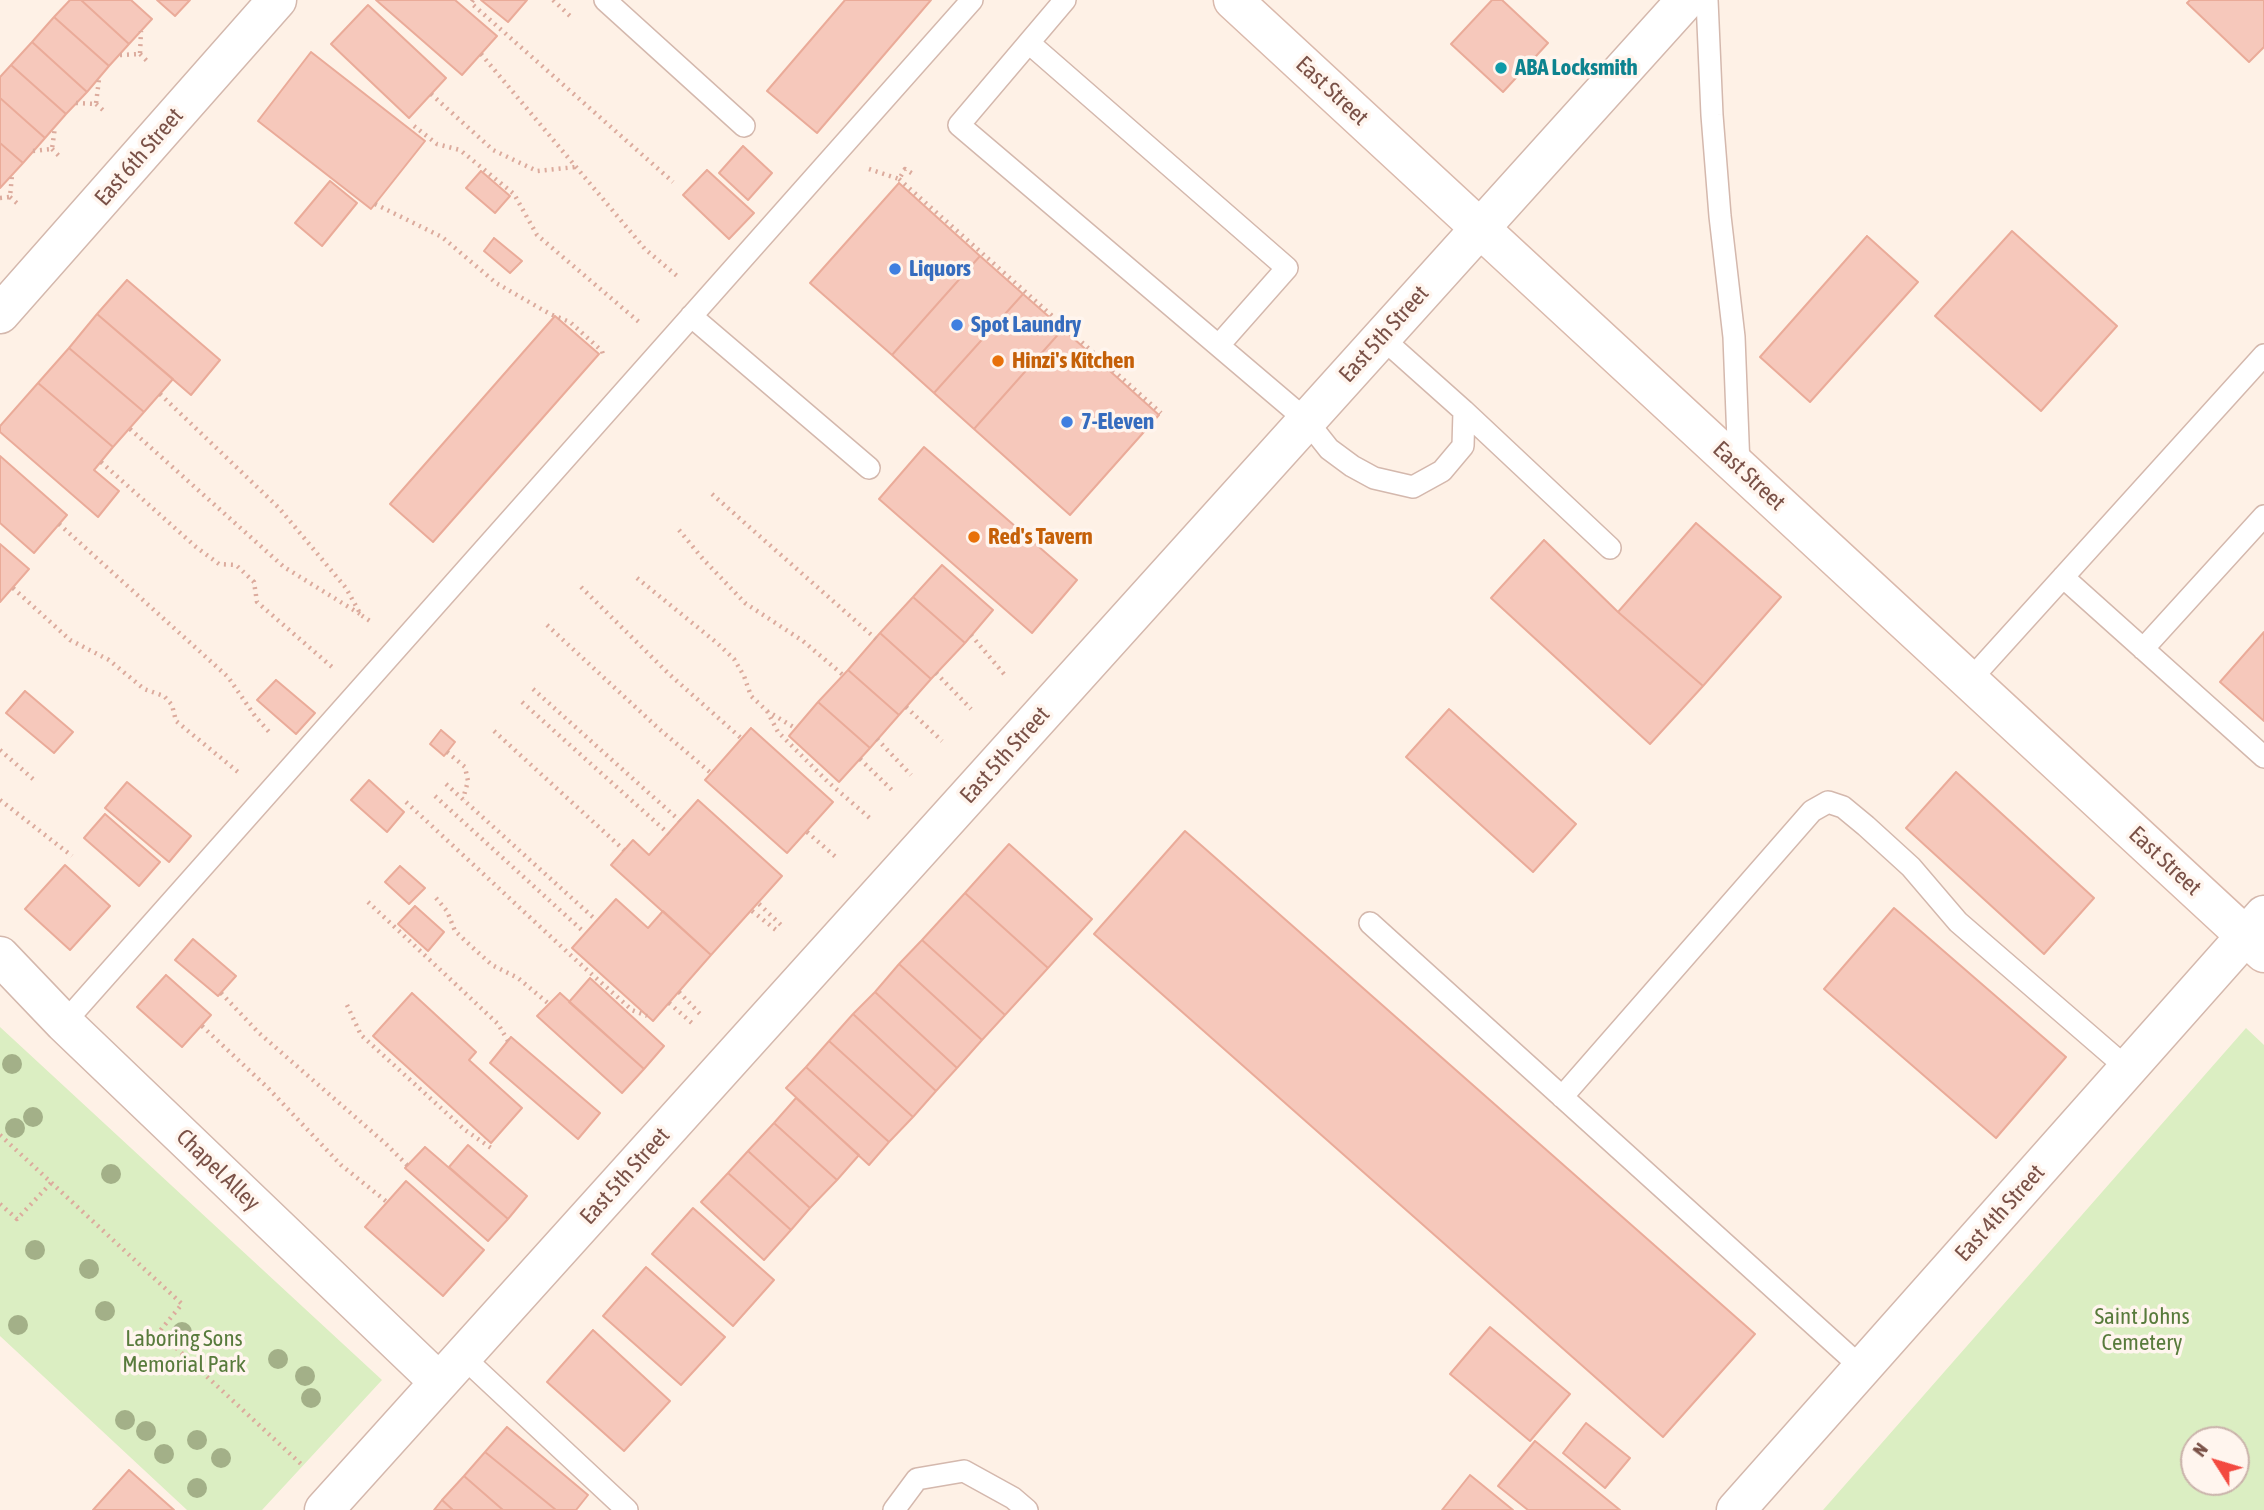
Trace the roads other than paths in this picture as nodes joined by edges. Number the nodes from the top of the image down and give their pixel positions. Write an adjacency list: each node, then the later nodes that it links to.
1 (277, 0): 11 (street, East 6th Street)
2 (606, 0): 9 (lane)
3 (972, 0): 12 (lane)
4 (1065, 0): 8 (lane)
5 (1233, 0): 10 (street, East Street)
6 (1686, 0): 10 (street, East 5th Street)
7 (1707, 0): 18 (lane)
8 (1028, 43): 14 (lane); 14 (lane)
9 (744, 126)
10 (1480, 228): 13 (street, East 5th Street); 18 (street, East Street)
11 (0, 314)
12 (691, 317): 19 (lane); 29 (lane)
13 (1381, 337): 16 (lane); 17 (street, East 5th Street)
14 (1219, 345): 17 (lane)
15 (2264, 355): 22 (lane)
16 (1464, 411): 17 (lane); 21 (lane)
17 (1306, 420): 33 (street, East 5th Street)
18 (1739, 467): 24 (street, East Street)
19 (869, 468)
20 (2264, 516): 23 (lane)
21 (1610, 548)
22 (2063, 577): 23 (lane); 24 (lane)
23 (2143, 649): 25 (lane)
24 (1970, 680): 27 (street, East Street)
25 (2264, 757)
26 (1370, 923): 31 (lane)
27 (2258, 935): 30 (street, East 4th Street)
28 (0, 956): 29 (street, Chapel Alley)
29 (64, 1023): 33 (street, Chapel Alley)
30 (2128, 1069): 31 (lane); 32 (street, East 4th Street)
31 (1562, 1097): 32 (lane)
32 (1862, 1368): 38 (street, East 4th Street)
33 (451, 1369): 34 (street, East 5th Street); 35 (lane, Chapel Alley)
34 (324, 1510)
35 (626, 1510)
36 (894, 1510): 37 (lane)
37 (1027, 1510)
38 (1736, 1510)

